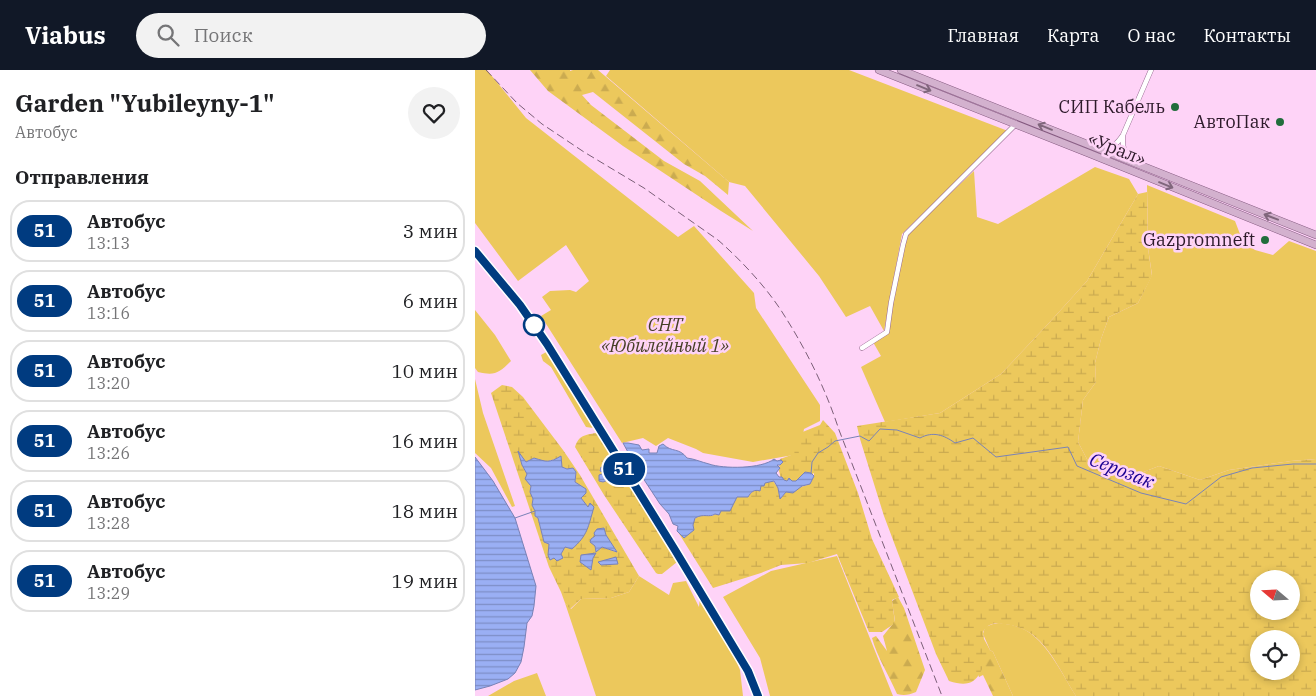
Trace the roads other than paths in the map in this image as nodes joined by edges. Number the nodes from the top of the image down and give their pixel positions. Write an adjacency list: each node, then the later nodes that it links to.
1 (879, 70): 4 (main road, «Урал», one-way to 4)
2 (901, 70): 6 (main road, «Урал», one-way to 2)
3 (1151, 70): 5 (street)
4 (1016, 124): 9 (main road, «Урал», one-way to 9); 11 (street)
5 (1123, 135): 6 (street); 7 (street)
6 (1097, 148): 7 (main road, «Урал»)
7 (1141, 166): 8 (main road, «Урал», one-way to 7)
8 (1316, 235)
9 (1316, 246)
10 (475, 251): 12 (main road)
11 (862, 348)
12 (758, 696)

